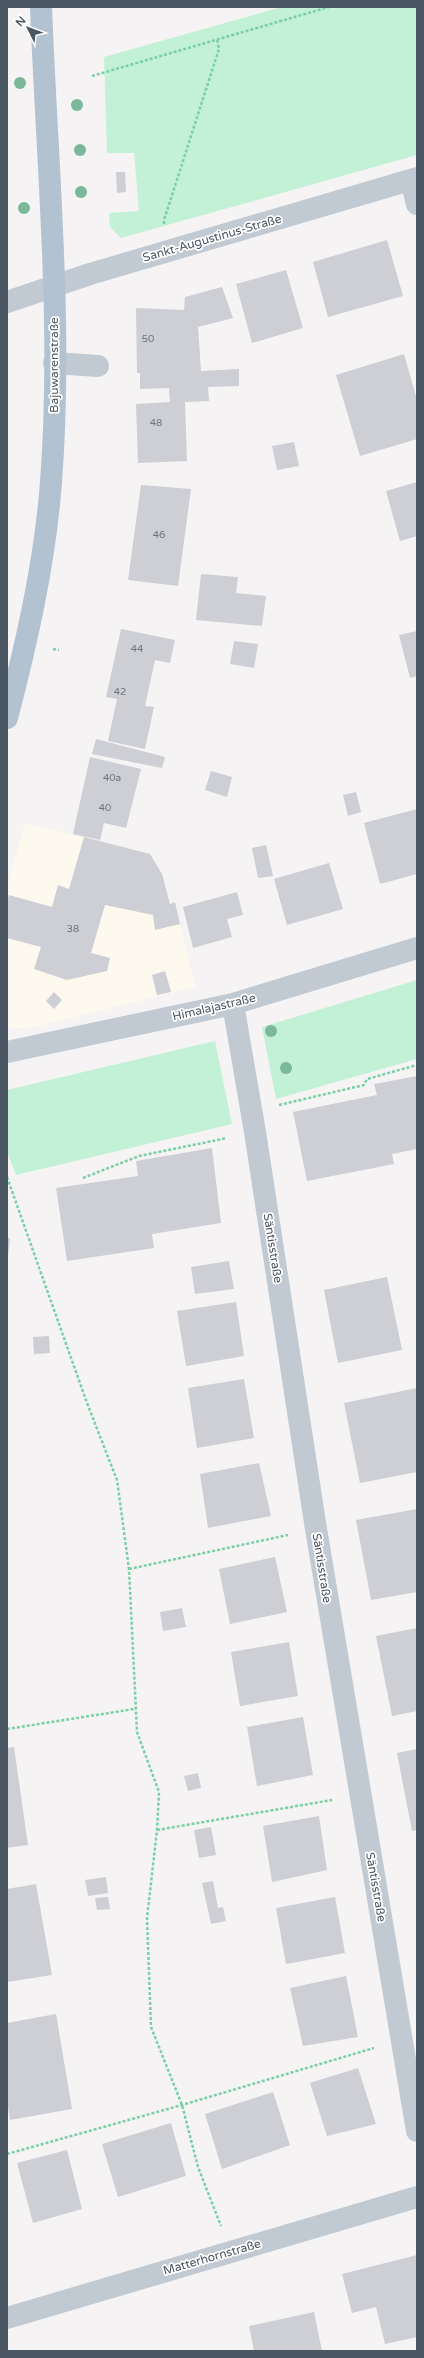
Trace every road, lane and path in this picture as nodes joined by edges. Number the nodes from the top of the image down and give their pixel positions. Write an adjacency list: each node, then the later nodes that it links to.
1 (42, 7): 8 (main road, Bajuwarenstraße)
2 (329, 7): 3 (path)
3 (218, 39): 4 (path); 7 (path)
4 (92, 76)
5 (414, 179): 6 (street); 7 (street, Sankt-Augustinus-Straße)
6 (417, 204)
7 (168, 251): 8 (street, Sankt-Augustinus-Straße)
8 (54, 286): 9 (street, Sankt-Augustinus-Straße); 10 (main road, Bajuwarenstraße)
9 (7, 302)
10 (54, 363): 11 (street); 14 (main road, Bajuwarenstraße)
11 (98, 366)
12 (53, 649): 13 (path)
13 (59, 650)
14 (7, 718)
15 (417, 948): 16 (street, Himalajastraße)
16 (233, 1004): 17 (street, Himalajastraße); 19 (street, Säntisstraße)
17 (7, 1052)
18 (417, 1066): 19 (path)
19 (251, 1111): 20 (street, Säntisstraße)
20 (255, 1132): 22 (path); 23 (street, Säntisstraße)
21 (7, 1177): 24 (path)
22 (83, 1178)
23 (316, 1529): 24 (path); 27 (street, Säntisstraße)
24 (129, 1569): 25 (path)
25 (134, 1709): 26 (path); 28 (path)
26 (7, 1730)
27 (360, 1795): 28 (path); 29 (street, Säntisstraße)
28 (158, 1830): 30 (path)
29 (401, 2040): 30 (path); 31 (street, Säntisstraße)
30 (182, 2105): 32 (path); 34 (path)
31 (417, 2131)
32 (7, 2154)
33 (417, 2197): 34 (street, Matterhornstraße)
34 (231, 2252): 35 (street, Matterhornstraße)
35 (7, 2318)

